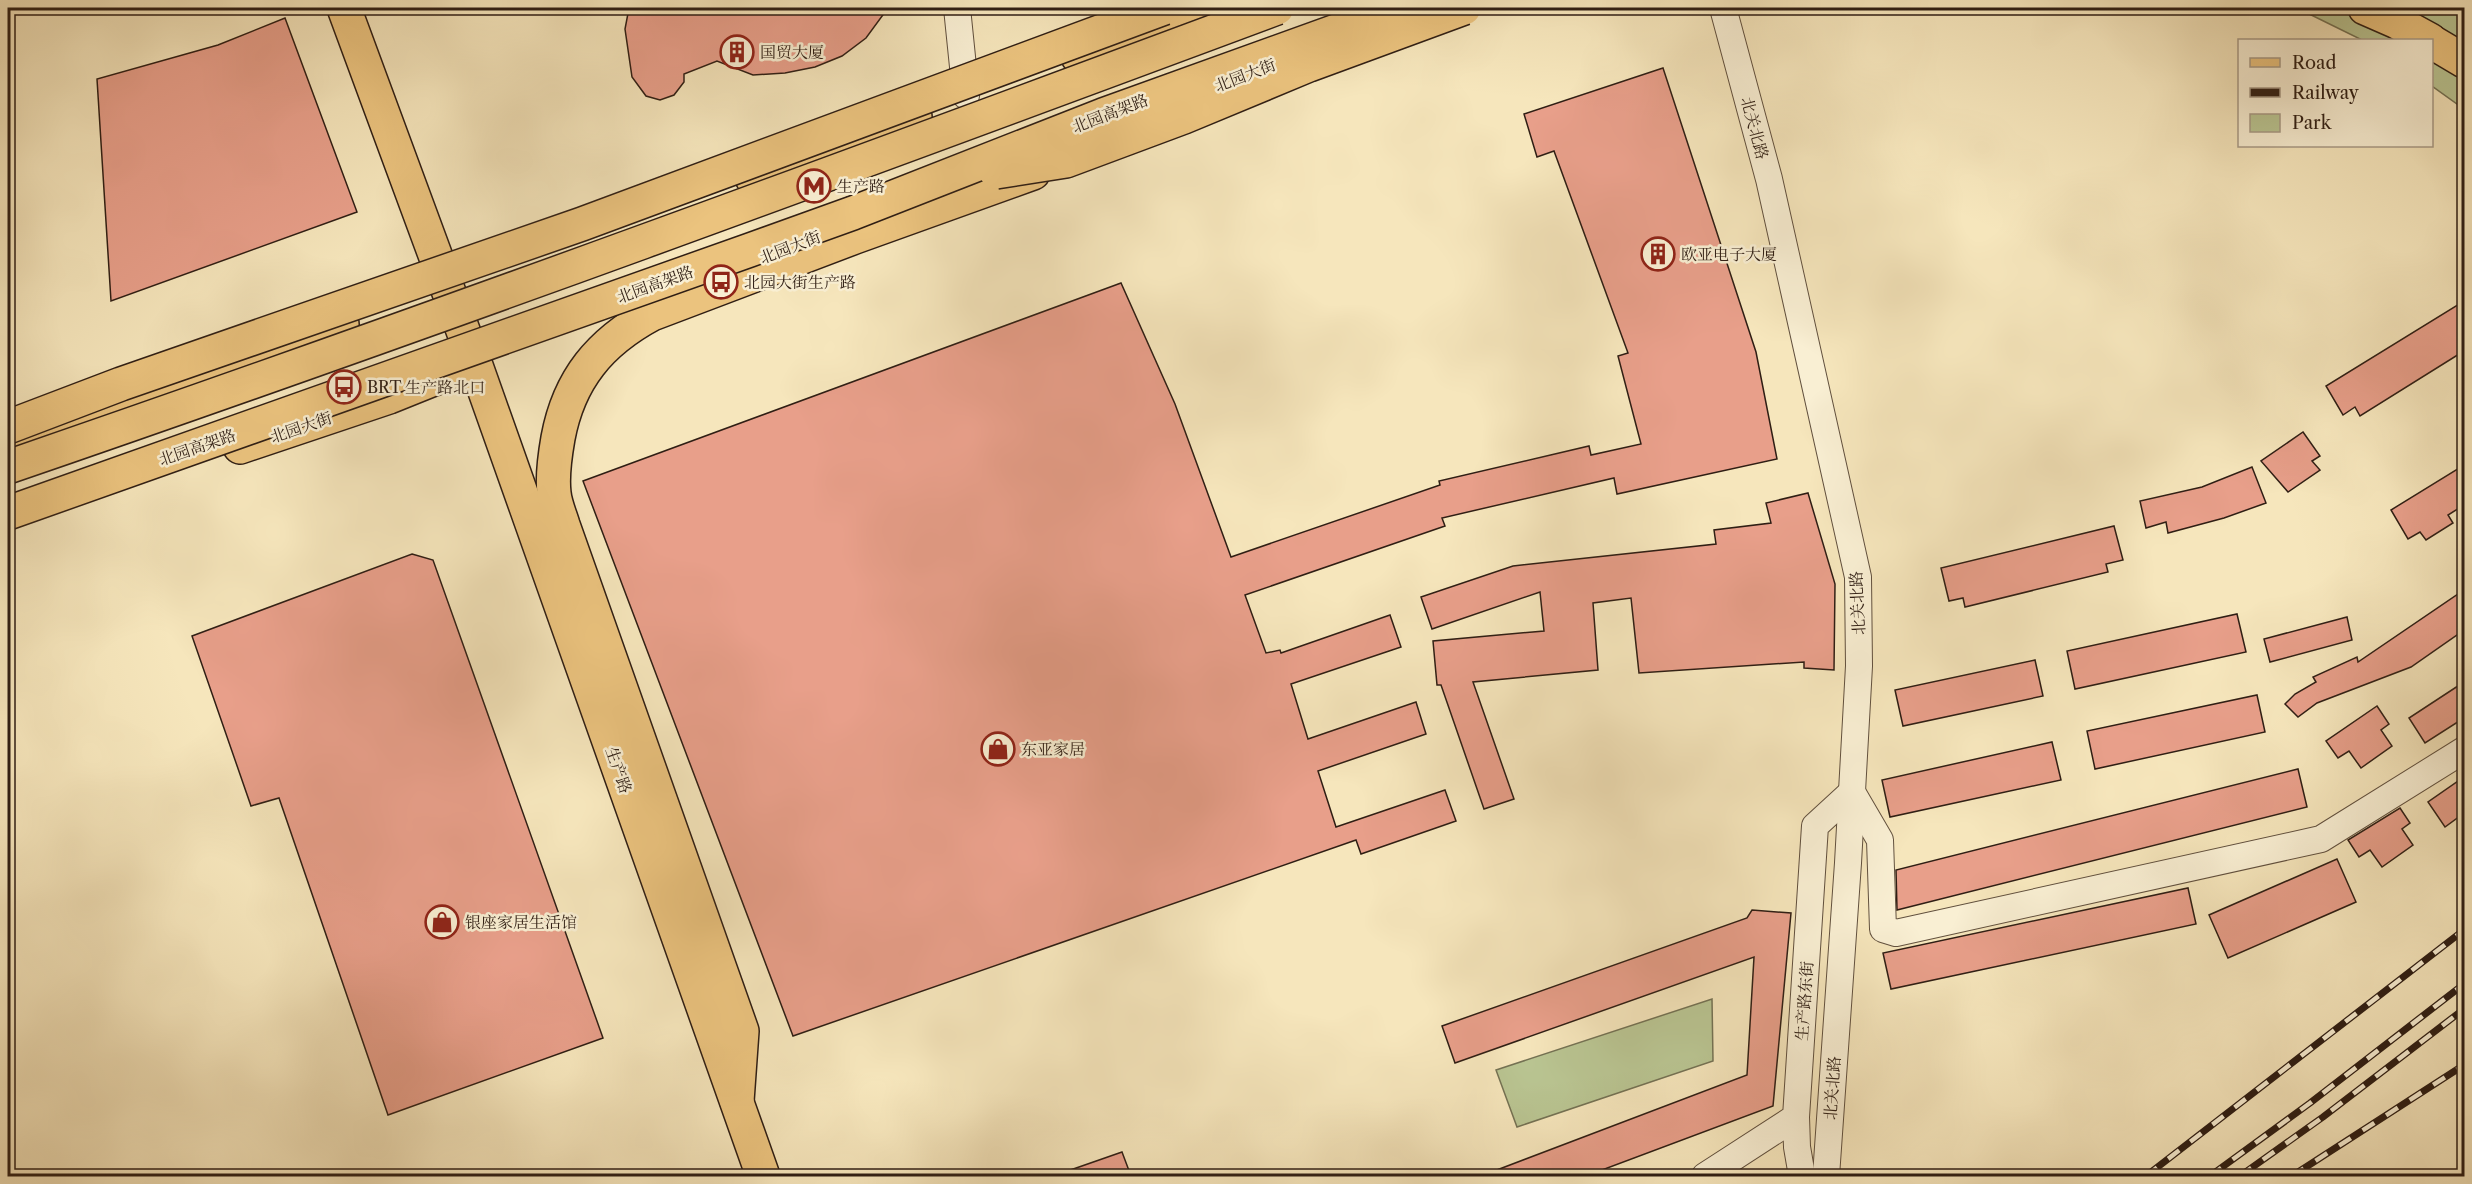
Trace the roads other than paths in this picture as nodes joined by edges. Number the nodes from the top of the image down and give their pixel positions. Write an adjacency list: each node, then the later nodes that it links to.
1 (344, 8): 21 (main road)
2 (957, 8): 16 (street)
3 (1214, 8): 16 (main road)
4 (1277, 8): 19 (main road, bridge)
5 (1400, 8): 11 (main road, 北园高架路, bridge)
6 (1435, 8): 22 (main road, 北园大街)
7 (1464, 8): 17 (main road, bridge)
8 (1723, 8): 29 (street, 北关北路)
9 (2366, 8): 12 (main road)
10 (1166, 9): 15 (main road, bridge)
11 (1325, 35): 17 (main road, bridge); 20 (main road, 北园高架路, bridge)
12 (2427, 39)
13 (2433, 42): 14 (main road)
14 (2464, 61)
15 (996, 70): 19 (main road, bridge); 23 (main road, bridge)
16 (966, 96): 21 (main road)
17 (1184, 117): 18 (main road, bridge)
18 (1066, 161): 20 (main road, bridge); 30 (main road, bridge)
19 (820, 176): 25 (main road, bridge)
20 (853, 213): 26 (main road, 北园高架路, bridge)
21 (446, 285): 22 (main road, 生产路); 24 (main road)
22 (475, 363): 27 (main road, 北园大街); 30 (main road, 生产路)
23 (8, 427)
24 (8, 443)
25 (8, 467)
26 (8, 513)
27 (8, 526)
28 (2464, 750): 29 (street)
29 (1852, 792): 31 (street, 生产路东街); 35 (street, 北关北路)
30 (737, 1101): 32 (main road, 生产路)
31 (1796, 1117): 33 (street); 34 (street, 生产路东街)
32 (764, 1176)
33 (1705, 1176)
34 (1802, 1176)
35 (1826, 1176)

